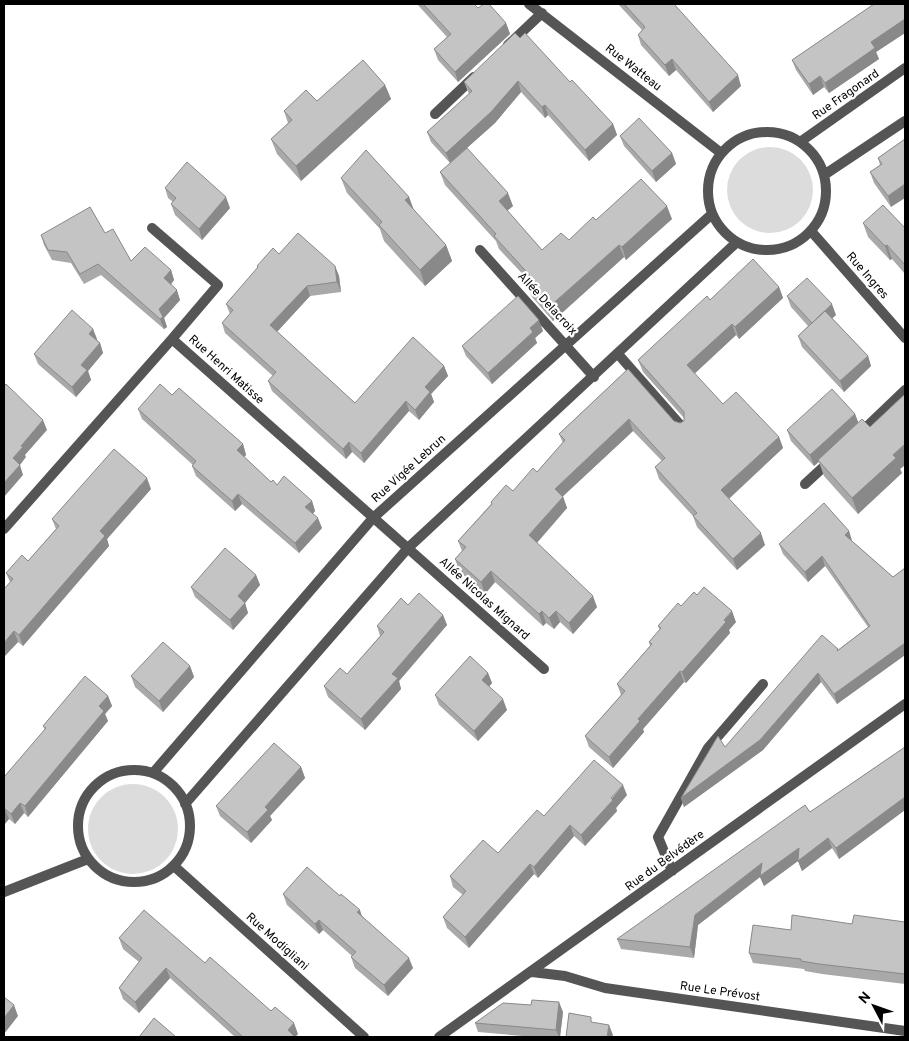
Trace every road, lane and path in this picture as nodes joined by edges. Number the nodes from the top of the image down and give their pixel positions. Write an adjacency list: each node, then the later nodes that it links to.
1 (529, 4): 2 (street, Rue Watteau)
2 (542, 13): 3 (street); 9 (street, Rue Watteau)
3 (499, 53)
4 (485, 67): 6 (street)
5 (905, 68): 8 (street, Rue Fragonard)
6 (435, 114)
7 (905, 121): 10 (street)
8 (800, 142): 9 (street); 10 (street)
9 (722, 153): 11 (street)
10 (824, 175): 13 (street)
11 (712, 214): 14 (street); 18 (street, Rue Vigée Lebrun)
12 (152, 228): 17 (street)
13 (811, 231): 14 (street); 16 (street, Rue Ingres)
14 (736, 242): 19 (street)
15 (480, 250): 18 (street, Allée Delacroix)
16 (905, 338)
17 (172, 339): 24 (street, Rue Henri Matisse); 25 (street, Rue Henri Matisse)
18 (566, 344): 20 (street, Allée Delacroix); 24 (street, Rue Vigée Lebrun)
19 (618, 354): 20 (street); 22 (street)
20 (594, 377): 26 (street)
21 (905, 390): 23 (street)
22 (683, 428)
23 (805, 484)
24 (373, 518): 26 (street, Rue Henri Matisse); 30 (street, Rue Vigée Lebrun)
25 (4, 529)
26 (408, 548): 27 (street, Allée Nicolas Mignard); 31 (street)
27 (544, 669)
28 (763, 684): 34 (street)
29 (905, 704): 34 (street, Rue du Belvédère)
30 (153, 773): 31 (street); 32 (street)
31 (185, 804): 33 (street)
32 (88, 859): 33 (street); 35 (street)
33 (174, 866): 38 (street, Rue Modigliani)
34 (672, 871): 36 (street, Rue du Belvédère)
35 (4, 892)
36 (532, 972): 37 (street, Rue Le Prévost); 39 (street, Rue du Belvédère)
37 (905, 1031)
38 (364, 1037)
39 (438, 1037)

